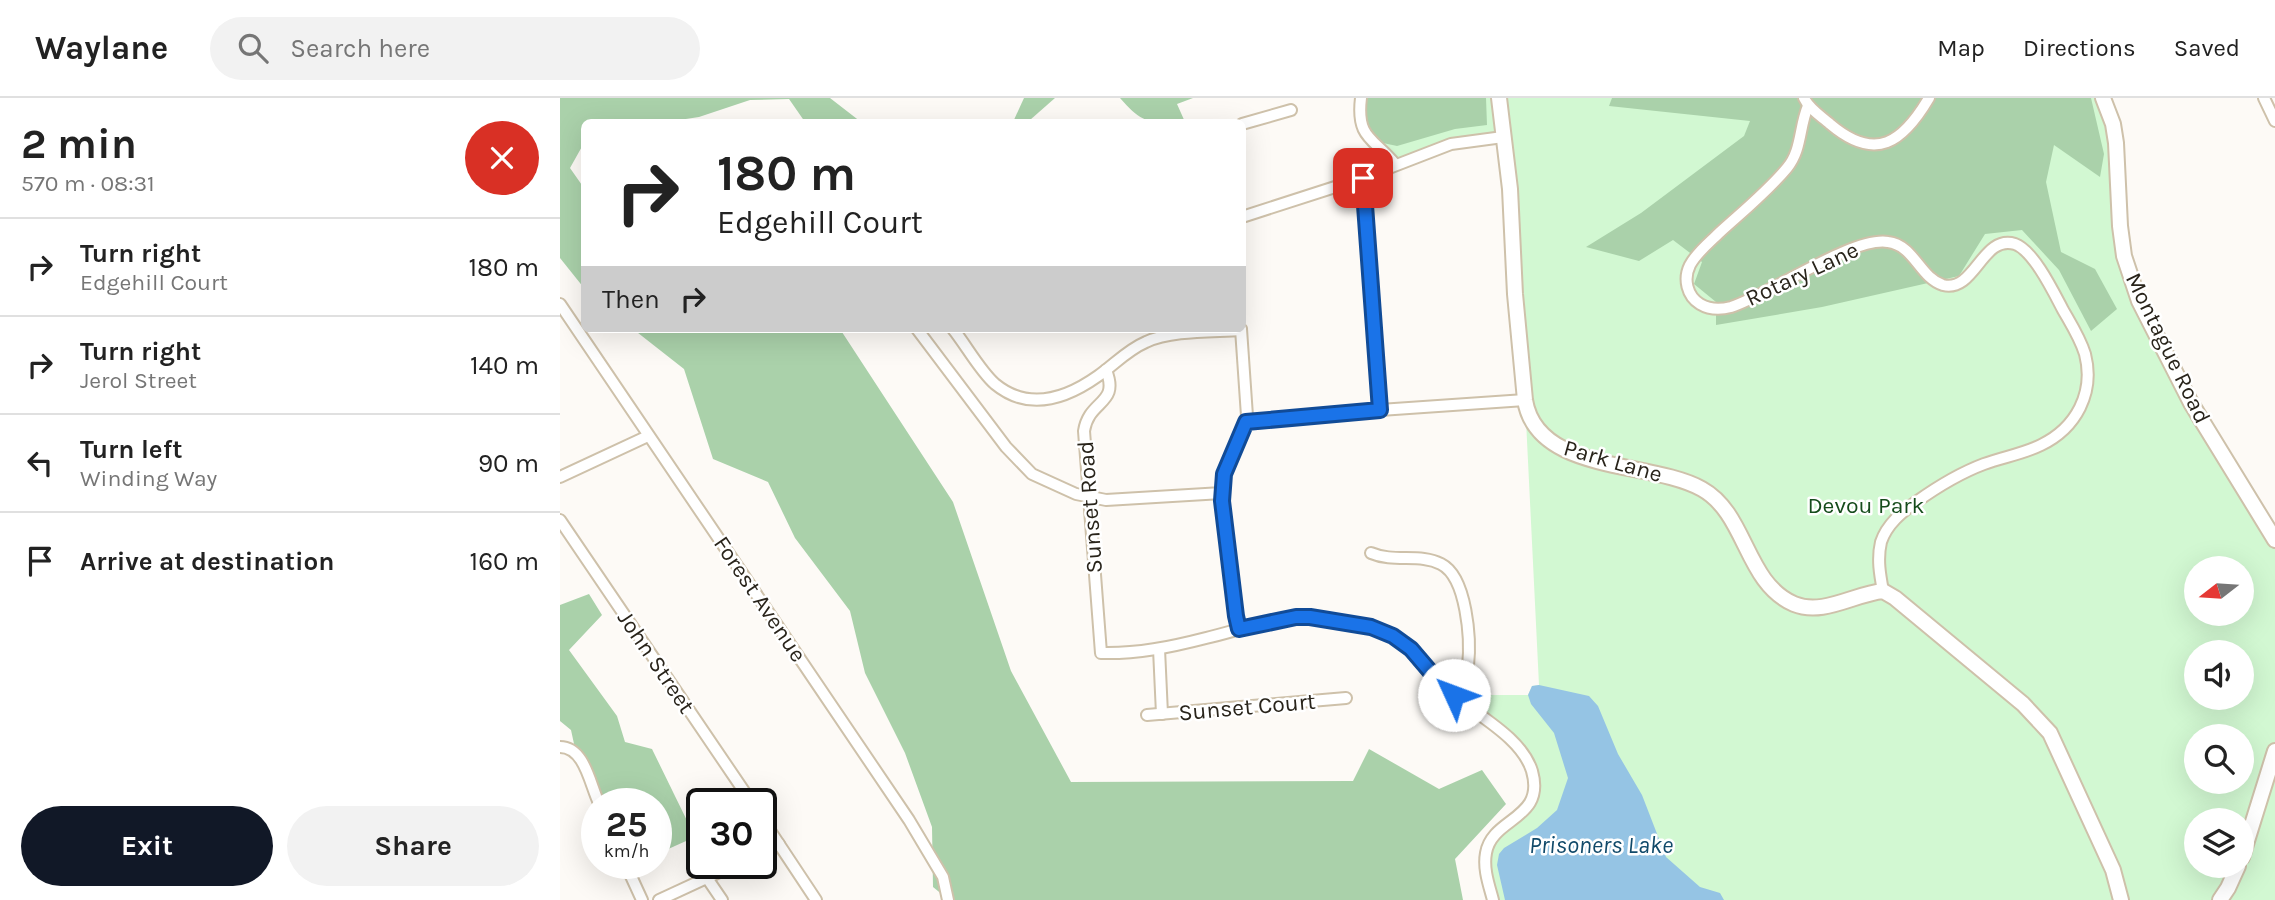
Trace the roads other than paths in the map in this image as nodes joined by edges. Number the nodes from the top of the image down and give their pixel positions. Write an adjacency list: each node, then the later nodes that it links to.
1 (1361, 98): 11 (street)
2 (1499, 98): 10 (street, Park Lane)
3 (1930, 98): 6 (street)
4 (2103, 98): 28 (street, Montague Road)
5 (2264, 98): 8 (street)
6 (1806, 102): 30 (street, Rotary Lane)
7 (1292, 110): 9 (street)
8 (2275, 121)
9 (1246, 123)
10 (1503, 137): 11 (street); 20 (street, Park Lane)
11 (1395, 164): 12 (street)
12 (1363, 178): 13 (street); 21 (street)
13 (1246, 216)
14 (560, 304): 23 (street, Forest Avenue)
15 (920, 333): 26 (street)
16 (956, 333): 19 (street)
17 (1202, 333): 19 (street)
18 (1241, 333): 22 (street)
19 (1106, 370): 26 (street, Sunset Road)
20 (1525, 400): 21 (street); 30 (street, Park Lane)
21 (1380, 410): 22 (street)
22 (1246, 422): 25 (street)
23 (648, 436): 24 (street); 53 (street, Forest Avenue)
24 (560, 477)
25 (1222, 493): 26 (street); 31 (street)
26 (1089, 497): 32 (street, Sunset Road)
27 (560, 520): 41 (street, John Street)
28 (2275, 540)
29 (1371, 553): 33 (street)
30 (1883, 591): 55 (street)
31 (1239, 629): 32 (street); 33 (street)
32 (1159, 649): 35 (street)
33 (1454, 695): 54 (street)
34 (1346, 698): 35 (street, Sunset Court)
35 (1162, 714): 36 (street, Sunset Court)
36 (1147, 715)
37 (560, 747): 40 (street)
38 (2275, 751): 39 (street)
39 (2271, 779): 42 (street)
40 (593, 788)
41 (742, 788)
42 (2254, 825)
43 (777, 841): 44 (street)
44 (779, 844): 52 (street)
45 (2233, 878): 56 (street)
46 (632, 879): 49 (street)
47 (703, 879): 50 (street)
48 (708, 879): 51 (street)
49 (642, 900)
50 (659, 900)
51 (722, 900)
52 (816, 900)
53 (948, 900)
54 (1493, 900)
55 (2121, 900)
56 (2220, 900)

